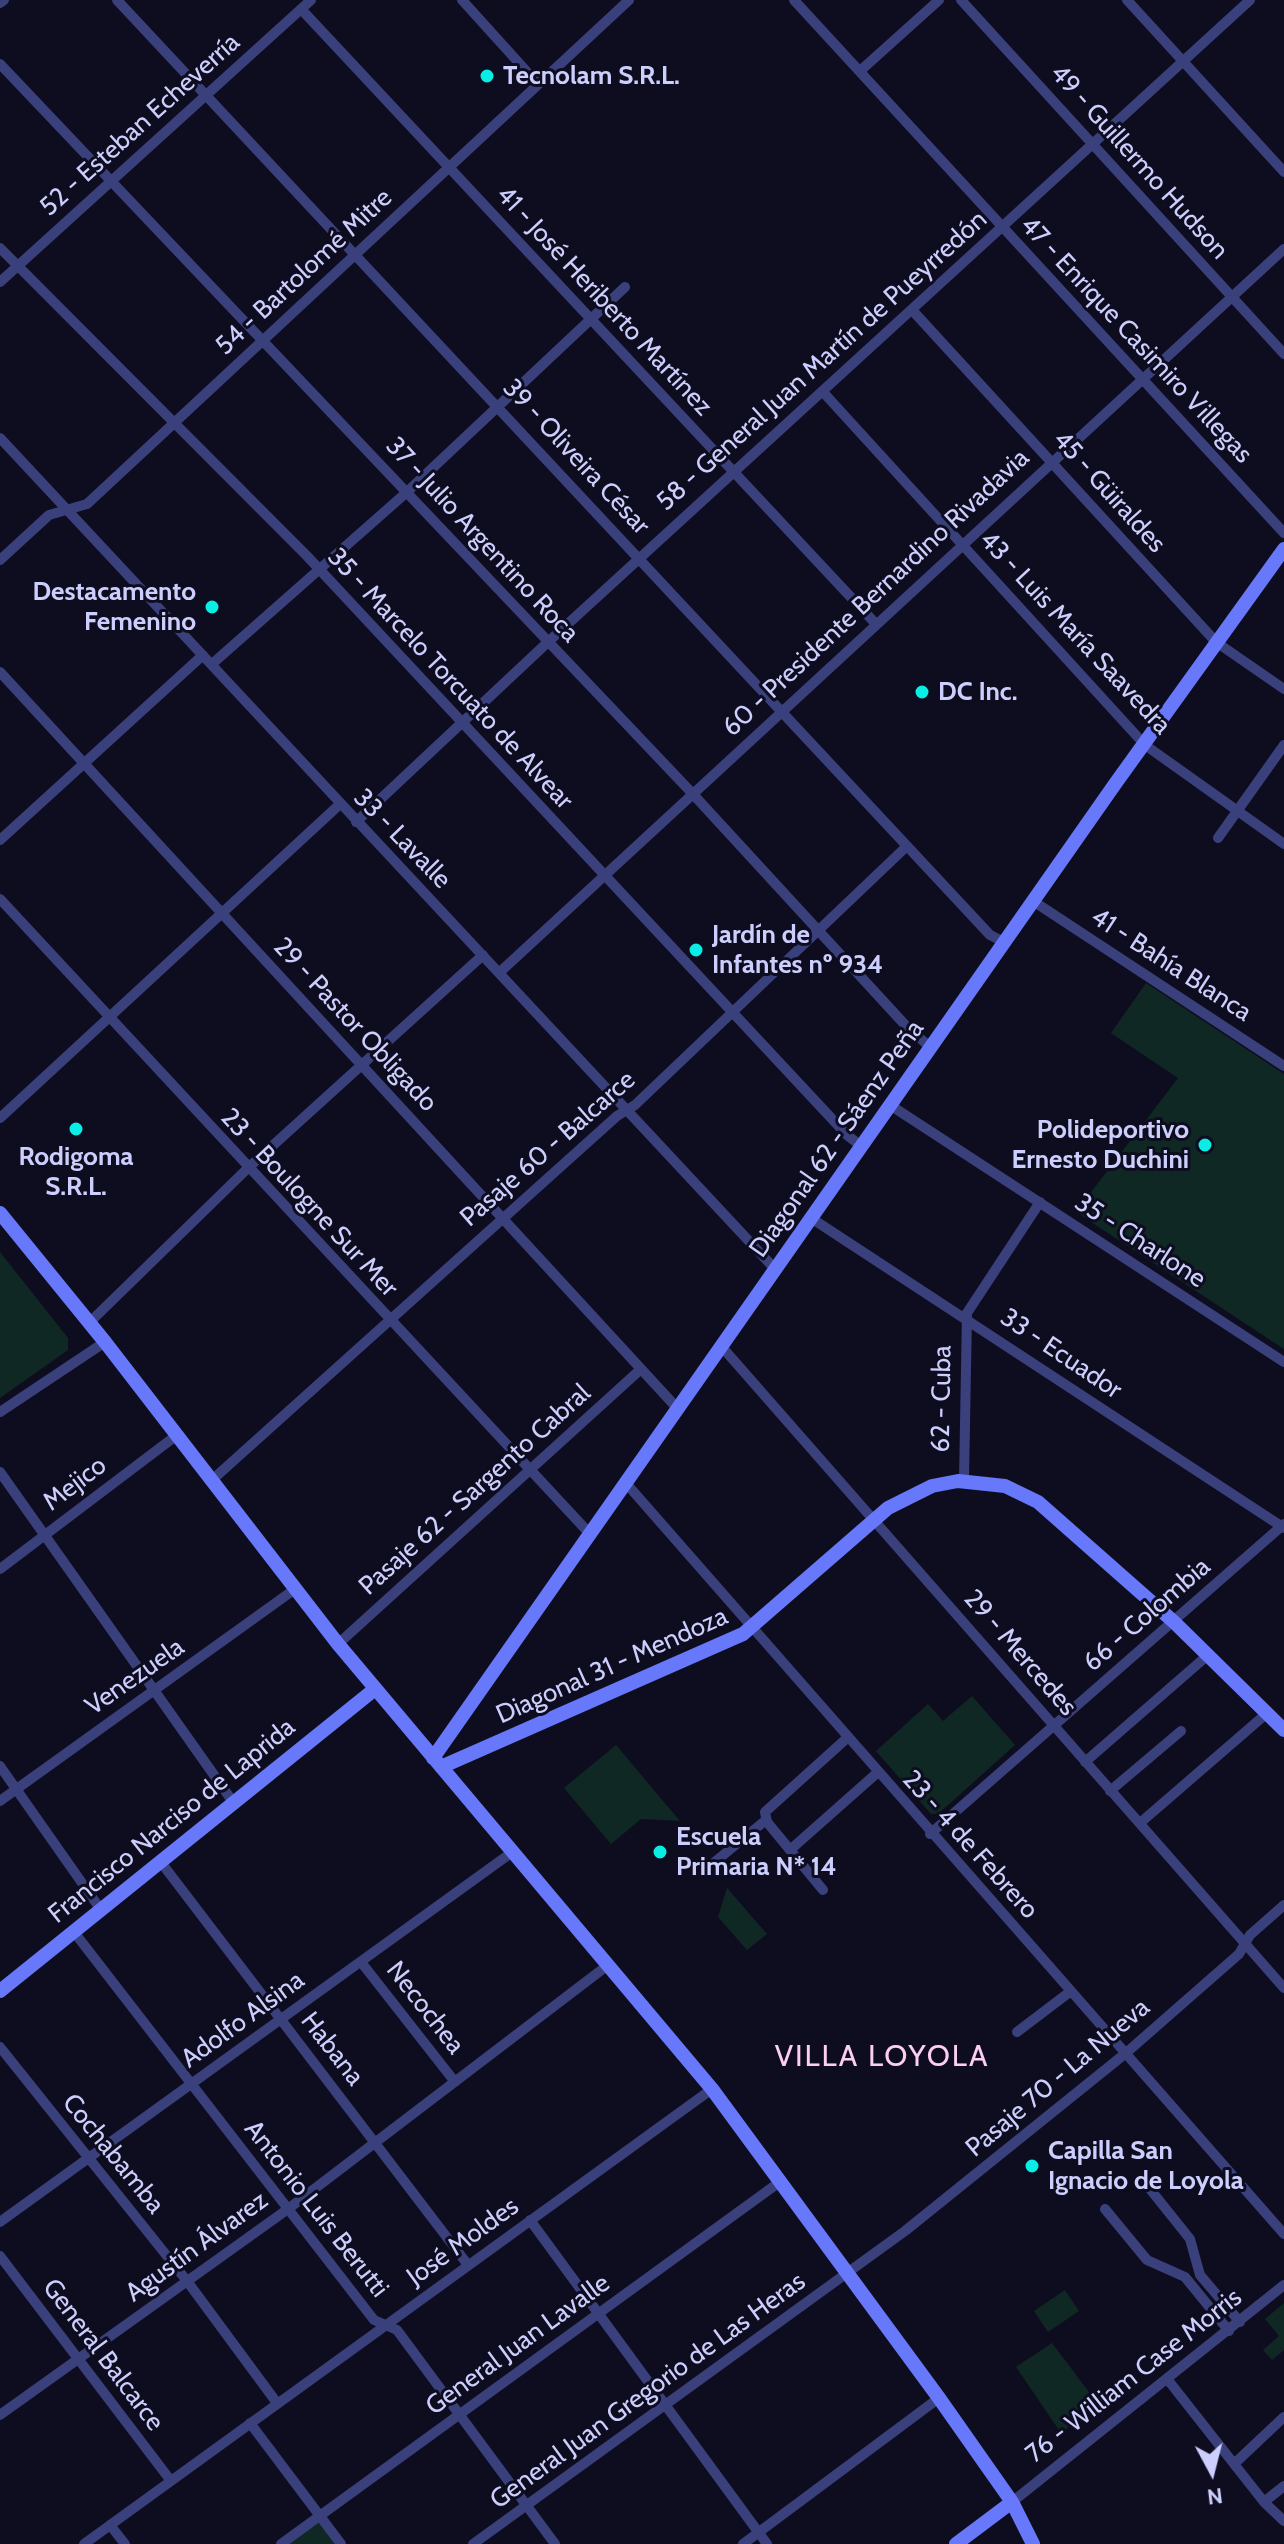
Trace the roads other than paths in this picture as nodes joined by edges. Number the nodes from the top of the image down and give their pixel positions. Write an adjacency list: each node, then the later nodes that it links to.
1 (117, 0): 15 (street, 39 - Oliveira César)
2 (311, 0): 10 (street, 52 - Esteban Echeverría)
3 (462, 0): 14 (street)
4 (794, 0): 13 (street, 47 - Enrique Casimiro Villegas)
5 (939, 0): 13 (street)
6 (961, 0): 16 (street, 49 - Guillermo Hudson)
7 (1127, 0): 11 (street)
8 (1250, 0): 11 (street, 58 - General Juan Martín de Pueyrredón)
9 (627, 1): 14 (street, 54 - Bartolomé Mitre)
10 (301, 9): 15 (street, 52 - Esteban Echeverría); 17 (street, 41 - José Heriberto Martínez)
11 (1183, 61): 16 (street, 58 - General Juan Martín de Pueyrredón); 18 (street)
12 (0, 64): 19 (street, 37 - Julio Argentino Roca)
13 (860, 71): 20 (street, 47 - Enrique Casimiro Villegas)
14 (538, 84): 17 (street, 54 - Bartolomé Mitre)
15 (206, 95): 19 (street, 52 - Esteban Echeverría); 23 (street, 39 - Oliveira César)
16 (1093, 142): 20 (street, 58 - General Juan Martín de Pueyrredón); 27 (street, 49 - Guillermo Hudson)
17 (448, 167): 23 (street, 54 - Bartolomé Mitre); 29 (street, 41 - José Heriberto Martínez)
18 (1284, 172)
19 (110, 181): 24 (street, 52 - Esteban Echeverría); 30 (street, 37 - Julio Argentino Roca)
20 (1001, 227): 28 (street, 58 - General Juan Martín de Pueyrredón); 32 (street, 47 - Enrique Casimiro Villegas)
21 (0, 248): 24 (street, 35 - Marcelo Torcuato de Alvear)
22 (1284, 249): 27 (street, 60 - Presidente Bernardino Rivadavia)
23 (355, 254): 30 (street, 54 - Bartolomé Mitre); 34 (street, 39 - Oliveira César)
24 (17, 267): 25 (street, 52 - Esteban Echeverría); 35 (street, 35 - Marcelo Torcuato de Alvear)
25 (0, 282)
26 (625, 287): 29 (street)
27 (1232, 296): 31 (street, 49 - Guillermo Hudson); 32 (street, 60 - Presidente Bernardino Rivadavia)
28 (913, 311): 33 (street, 58 - General Juan Martín de Pueyrredón); 37 (street, 45 - Güiraldes)
29 (592, 319): 34 (street); 38 (street, 41 - José Heriberto Martínez)
30 (262, 341): 35 (street, 54 - Bartolomé Mitre); 39 (street, 37 - Julio Argentino Roca)
31 (1284, 354)
32 (1142, 379): 37 (street, 60 - Presidente Bernardino Rivadavia); 41 (street, 47 - Enrique Casimiro Villegas)
33 (823, 392): 38 (street, 58 - General Juan Martín de Pueyrredón); 42 (street, 43 - Luis María Saavedra)
34 (499, 407): 39 (street); 44 (street, 39 - Oliveira César)
35 (176, 421): 40 (street, 54 - Bartolomé Mitre); 46 (street, 35 - Marcelo Torcuato de Alvear)
36 (0, 438): 40 (street, 33 - Lavalle)
37 (1051, 462): 42 (street, 60 - Presidente Bernardino Rivadavia); 49 (street, 45 - Güiraldes)
38 (735, 472): 44 (street, 58 - General Juan Martín de Pueyrredón); 47 (street, 41 - José Heriberto Martínez)
39 (407, 492): 46 (street); 48 (street, 37 - Julio Argentino Roca)
40 (68, 509): 45 (street, 54 - Bartolomé Mitre); 50 (street, 33 - Lavalle)
41 (1284, 533)
42 (961, 544): 47 (street, 60 - Presidente Bernardino Rivadavia); 56 (street, 43 - Luis María Saavedra)
43 (1284, 549): 49 (street, Diagonal 62 - Sáenz Peña)
44 (639, 558): 48 (street, 58 - General Juan Martín de Pueyrredón); 54 (street, 39 - Oliveira César)
45 (0, 560)
46 (320, 571): 51 (street); 55 (street, 35 - Marcelo Torcuato de Alvear)
47 (875, 623): 54 (street, 60 - Presidente Bernardino Rivadavia)
48 (548, 642): 55 (street, 58 - General Juan Martín de Pueyrredón); 59 (street, 37 - Julio Argentino Roca)
49 (1216, 642): 53 (street, 45 - Güiraldes); 56 (street, Diagonal 62 - Sáenz Peña)
50 (203, 655): 51 (street, 33 - Lavalle); 58 (street)
51 (212, 664): 60 (street, 33 - Lavalle)
52 (0, 672): 58 (street, 29 - Pastor Obligado)
53 (1284, 689)
54 (781, 710): 59 (street, 60 - Presidente Bernardino Rivadavia); 66 (street, 39 - Oliveira César)
55 (460, 722): 62 (street, 58 - General Juan Martín de Pueyrredón); 67 (street, 35 - Marcelo Torcuato de Alvear)
56 (1145, 745): 61 (street, 43 - Luis María Saavedra); 69 (street, Diagonal 62 - Sáenz Peña)
57 (1284, 745): 61 (street)
58 (85, 764): 64 (street); 70 (street, 29 - Pastor Obligado)
59 (691, 792): 67 (street, 60 - Presidente Bernardino Rivadavia); 71 (street, 37 - Julio Argentino Roca)
60 (339, 805): 62 (street, 33 - Lavalle); 70 (street)
61 (1237, 811): 63 (street); 65 (street, 43 - Luis María Saavedra)
62 (356, 822): 73 (street, 33 - Lavalle)
63 (1218, 838)
64 (0, 840)
65 (1284, 844)
66 (907, 846): 71 (street, Pasaje 60 - Balcarce); 72 (street, 39 - Oliveira César)
67 (602, 874): 74 (street, 60 - Presidente Bernardino Rivadavia); 75 (street, 35 - Marcelo Torcuato de Alvear)
68 (0, 899): 76 (street, 23 - Boulogne Sur Mer)
69 (1033, 901): 72 (street, Diagonal 62 - Sáenz Peña); 79 (street, 41 - Bahía Blanca)
70 (224, 915): 76 (street); 78 (street, 29 - Pastor Obligado)
71 (819, 929): 75 (street, Pasaje 60 - Balcarce); 77 (street, 37 - Julio Argentino Roca)
72 (1004, 942): 77 (street, Diagonal 62 - Sáenz Peña)
73 (483, 955): 74 (street, 33 - Lavalle); 78 (street)
74 (500, 972): 81 (street, 33 - Lavalle)
75 (731, 1011): 81 (street, Pasaje 60 - Balcarce); 83 (street, 35 - Marcelo Torcuato de Alvear)
76 (110, 1019): 82 (street); 84 (street, 23 - Boulogne Sur Mer)
77 (930, 1047): 80 (street, Diagonal 62 - Sáenz Peña)
78 (362, 1065): 84 (street); 87 (street, 29 - Pastor Obligado)
79 (1284, 1066)
80 (890, 1105): 83 (street, Diagonal 62 - Sáenz Peña); 85 (street, 35 - Charlone)
81 (627, 1109): 87 (street, Pasaje 60 - Balcarce); 89 (street, 33 - Lavalle)
82 (0, 1118)
83 (861, 1146): 88 (street, Diagonal 62 - Sáenz Peña)
84 (248, 1168): 91 (street, 23 - Boulogne Sur Mer); 92 (street)
85 (1040, 1202): 90 (street); 95 (street, 35 - Charlone)
86 (0, 1213): 92 (street)
87 (502, 1216): 91 (street, Pasaje 60 - Balcarce); 96 (street, 29 - Pastor Obligado)
88 (811, 1218): 89 (street, Diagonal 62 - Sáenz Peña); 90 (street, 33 - Ecuador)
89 (775, 1269): 94 (street, Diagonal 62 - Sáenz Peña)
90 (966, 1317): 103 (street, 62 - Cuba); 106 (street, 33 - Ecuador)
91 (388, 1320): 100 (street, 23 - Boulogne Sur Mer); 102 (street, Pasaje 60 - Balcarce)
92 (89, 1323): 93 (street)
93 (105, 1342): 98 (street); 99 (street)
94 (722, 1347): 97 (street, Diagonal 62 - Sáenz Peña); 105 (street, 29 - Mercedes)
95 (1284, 1362)
96 (641, 1369): 97 (street, 29 - Pastor Obligado); 100 (street, Pasaje 62 - Sargento Cabral)
97 (677, 1408): 104 (street, Diagonal 62 - Sáenz Peña)
98 (0, 1412)
99 (177, 1435): 102 (street); 108 (street, Mejico)
100 (529, 1471): 107 (street, 23 - Boulogne Sur Mer); 113 (street, Pasaje 62 - Sargento Cabral)
101 (0, 1472): 108 (street)
102 (212, 1480): 110 (street)
103 (964, 1480): 105 (street, Diagonal 31 - Mendoza); 111 (street, Diagonal 31 - Mendoza)
104 (625, 1482): 107 (street, Diagonal 62 - Sáenz Peña); 112 (street, 23 - 4 de Febrero)
105 (874, 1519): 112 (street, Diagonal 31 - Mendoza); 118 (street, 29 - Mercedes)
106 (1283, 1526): 111 (street, 66 - Colombia)
107 (590, 1534): 123 (street, Diagonal 62 - Sáenz Peña)
108 (45, 1535): 109 (street, Mejico); 116 (street)
109 (0, 1569)
110 (295, 1589): 113 (street); 116 (street, Venezuela)
111 (1174, 1622): 114 (street, Diagonal 31 - Mendoza); 118 (street, 66 - Colombia)
112 (753, 1629): 121 (street, 23 - 4 de Febrero); 123 (street, Diagonal 31 - Mendoza)
113 (338, 1644): 115 (street)
114 (1208, 1655): 117 (street, Diagonal 31 - Mendoza); 122 (street)
115 (375, 1689): 123 (street); 129 (street, Francisco Narciso de Laprida)
116 (154, 1691): 126 (street, Venezuela); 129 (street)
117 (1266, 1714): 119 (street, Diagonal 31 - Mendoza); 131 (street)
118 (1054, 1725): 122 (street, 29 - Mercedes); 132 (street, 66 - Colombia)
119 (1284, 1730)
120 (1181, 1731): 127 (street)
121 (846, 1739): 125 (street, 23 - 4 de Febrero); 130 (street)
122 (1085, 1762): 127 (street, 29 - Mercedes)
123 (437, 1763): 134 (street)
124 (0, 1766): 126 (street)
125 (877, 1773): 132 (street, 23 - 4 de Febrero); 133 (street)
126 (16, 1788): 128 (street, Venezuela); 139 (street)
127 (1110, 1791): 131 (street, 29 - Mercedes)
128 (0, 1801)
129 (233, 1802): 135 (street, Francisco Narciso de Laprida)
130 (766, 1820): 133 (street); 136 (street)
131 (1140, 1823): 141 (street, 29 - Mercedes)
132 (930, 1834): 146 (street, 23 - 4 de Febrero)
133 (790, 1850): 137 (street)
134 (511, 1853): 142 (street, Adolfo Alsina); 143 (street)
135 (160, 1861): 139 (street, Francisco Narciso de Laprida); 147 (street, Habana)
136 (711, 1865)
137 (823, 1890)
138 (1284, 1905): 141 (street, Pasaje 70 - La Nueva)
139 (101, 1910): 140 (street, Francisco Narciso de Laprida)
140 (74, 1932): 145 (street, Francisco Narciso de Laprida); 152 (street, Antonio Luis Berutti)
141 (1245, 1944): 144 (street, 29 - Mercedes); 150 (street, Pasaje 70 - La Nueva)
142 (361, 1962): 147 (street, Adolfo Alsina); 151 (street, Necochea)
143 (608, 1965): 151 (street, Agustín Álvarez); 153 (street)
144 (1284, 1988)
145 (0, 1991)
146 (1071, 1991): 148 (street); 150 (street, 23 - 4 de Febrero)
147 (281, 2020): 152 (street, Adolfo Alsina); 154 (street, Habana)
148 (1017, 2032)
149 (0, 2047): 155 (street, Cochabamba)
150 (1126, 2053): 162 (street, 23 - 4 de Febrero); 165 (street, Pasaje 70 - La Nueva)
151 (455, 2082): 154 (street, Agustín Álvarez)
152 (191, 2085): 155 (street, Adolfo Alsina); 158 (street, Antonio Luis Berutti)
153 (712, 2089): 157 (street); 160 (street, José Moldes)
154 (376, 2142): 158 (street, Agustín Álvarez); 164 (street, Habana)
155 (88, 2158): 161 (street, Adolfo Alsina); 166 (street, Cochabamba)
156 (1142, 2179): 169 (street)
157 (781, 2181): 165 (street); 168 (street, General Juan Lavalle)
158 (288, 2209): 166 (street, Agustín Álvarez); 170 (street, Antonio Luis Berutti)
159 (1105, 2209): 171 (street)
160 (530, 2220): 164 (street, José Moldes); 168 (street)
161 (0, 2222)
162 (1284, 2234)
163 (0, 2256): 172 (street, General Balcarce)
164 (468, 2265): 170 (street, José Moldes)
165 (849, 2273): 174 (street); 176 (street, General Juan Gregorio de Las Heras)
166 (187, 2281): 172 (street, Agustín Álvarez); 175 (street, Cochabamba)
167 (1284, 2285): 169 (street, 76 - William Case Morris)
168 (598, 2314): 176 (street); 178 (street, General Juan Lavalle)
169 (1240, 2322): 171 (street, 76 - William Case Morris)
170 (386, 2325): 175 (street, José Moldes); 178 (street, Antonio Luis Berutti)
171 (1229, 2331): 173 (street, 76 - William Case Morris)
172 (79, 2359): 177 (street, Agustín Álvarez); 182 (street, General Balcarce)
173 (1168, 2380): 181 (street); 184 (street, 76 - William Case Morris)
174 (939, 2398): 184 (street); 190 (street)
175 (277, 2403): 180 (street, José Moldes)
176 (664, 2406): 186 (street, General Juan Gregorio de Las Heras); 190 (street)
177 (0, 2415)
178 (459, 2415): 186 (street, Antonio Luis Berutti); 187 (street, General Juan Lavalle)
179 (1284, 2417): 181 (street)
180 (250, 2423): 182 (street, José Moldes); 187 (street)
181 (1234, 2464): 185 (street)
182 (171, 2481): 189 (street, José Moldes)
183 (1284, 2486): 185 (street)
184 (1012, 2502): 199 (street); 200 (street)
185 (1264, 2502): 188 (street)
186 (527, 2505): 195 (street, General Juan Gregorio de Las Heras); 196 (street, Antonio Luis Berutti)
187 (321, 2515): 193 (street, General Juan Lavalle); 194 (street)
188 (1284, 2521)
189 (110, 2525): 191 (street, José Moldes); 192 (street)
190 (759, 2532): 197 (street); 198 (street)
191 (84, 2544)
192 (125, 2544)
193 (281, 2544)
194 (341, 2544)
195 (473, 2544)
196 (555, 2544)
197 (743, 2544)
198 (767, 2544)
199 (956, 2544)
200 (1033, 2544)

